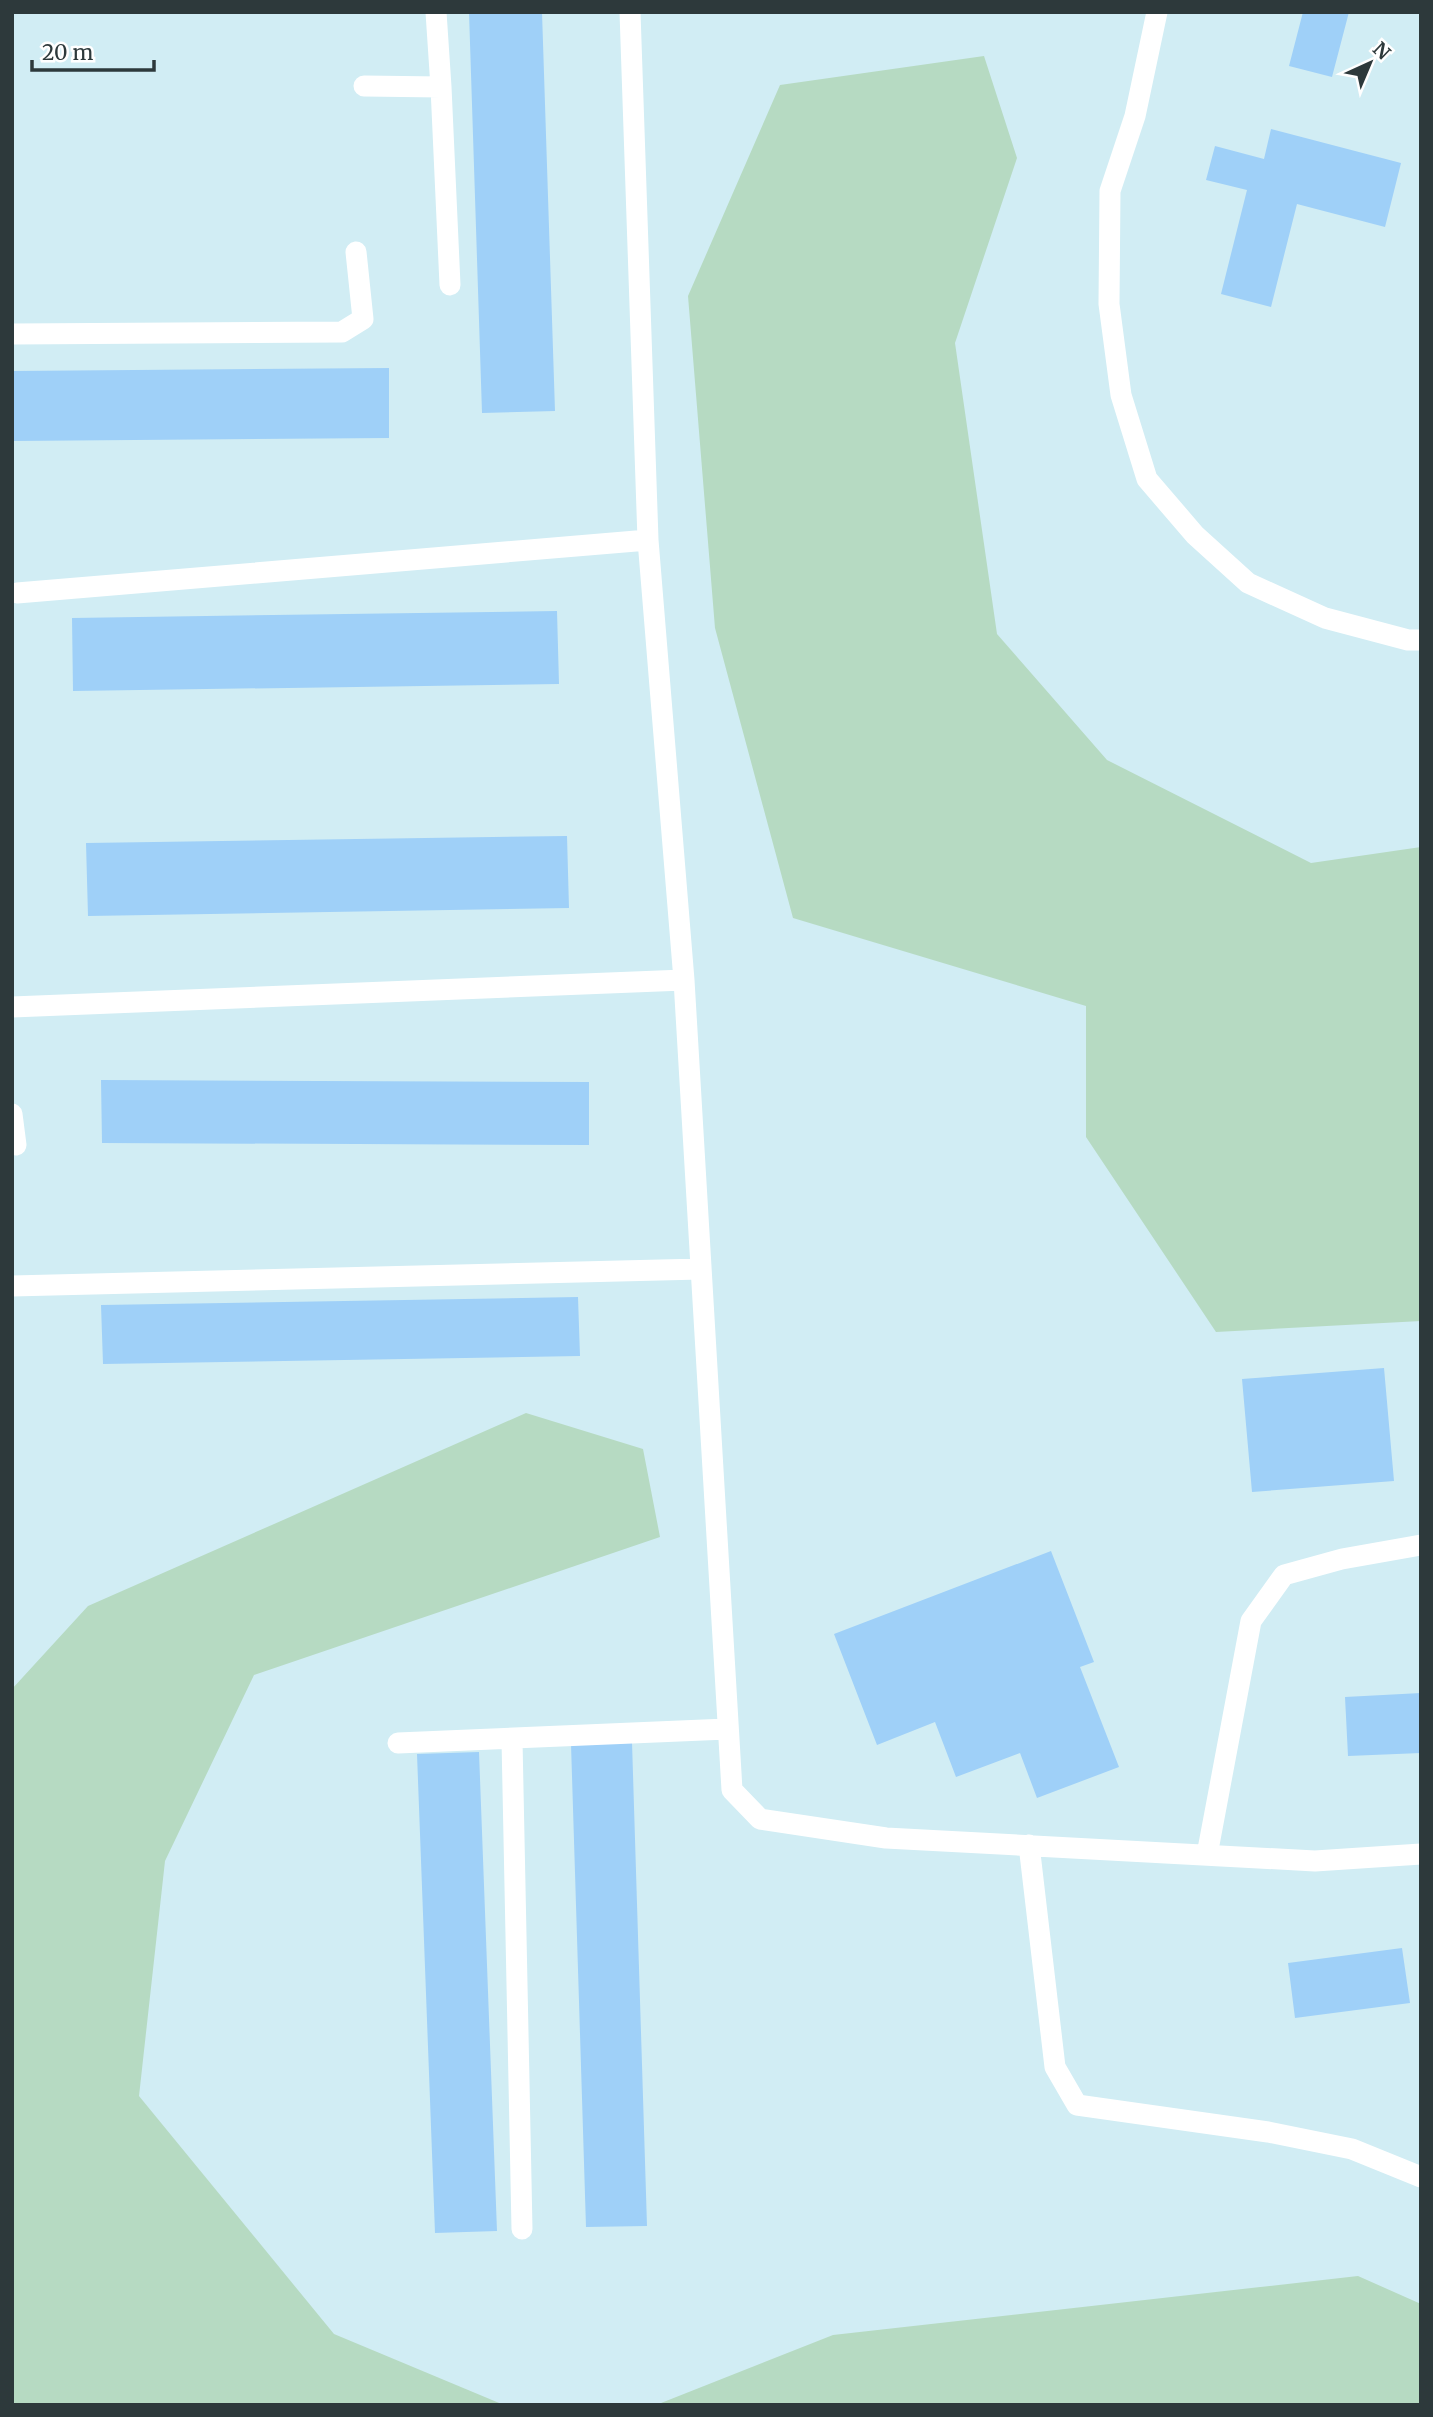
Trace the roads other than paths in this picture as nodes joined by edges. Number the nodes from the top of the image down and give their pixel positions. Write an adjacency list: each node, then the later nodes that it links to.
1 (436, 12): 5 (lane)
2 (630, 12): 9 (lane)
3 (1157, 12): 11 (lane)
4 (364, 86): 5 (lane)
5 (441, 87): 7 (lane)
6 (356, 252): 8 (lane)
7 (450, 285)
8 (12, 334)
9 (648, 540): 10 (lane); 12 (lane)
10 (17, 593)
11 (1421, 640)
12 (684, 980): 13 (lane); 16 (lane)
13 (12, 1007)
14 (12, 1114): 15 (lane)
15 (16, 1145)
16 (701, 1269): 17 (lane); 19 (lane)
17 (12, 1286)
18 (1421, 1545): 24 (lane)
19 (727, 1729): 20 (lane); 22 (lane)
20 (513, 1740): 21 (lane); 26 (lane)
21 (398, 1743)
22 (1030, 1845): 24 (lane); 25 (lane)
23 (1421, 1854): 24 (lane)
24 (1207, 1855)
25 (1421, 2177)
26 (522, 2229)

